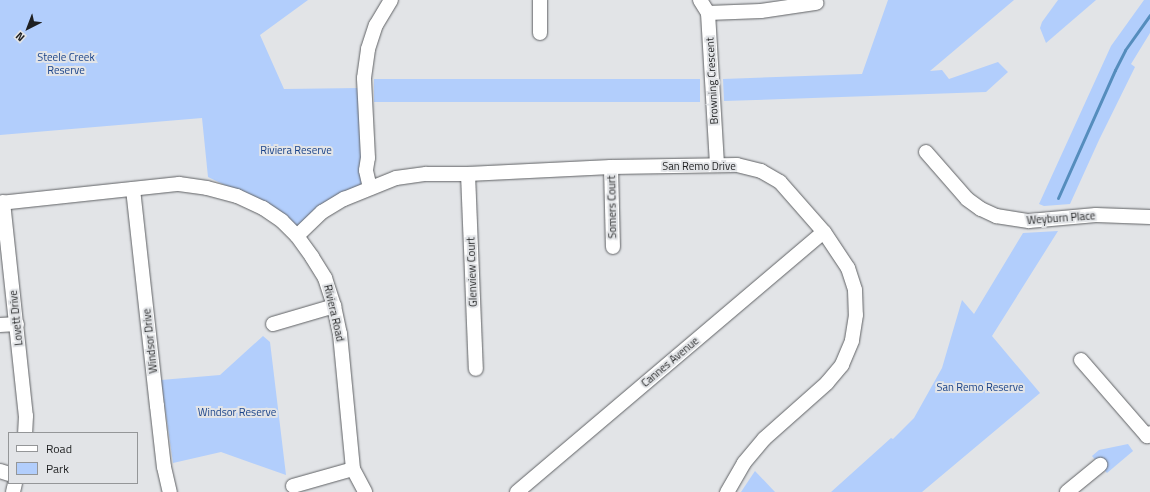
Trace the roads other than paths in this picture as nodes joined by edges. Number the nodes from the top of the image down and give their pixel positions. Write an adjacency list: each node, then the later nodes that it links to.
1 (391, 0): 11 (street)
2 (540, 0): 6 (street)
3 (700, 0): 5 (street, Browning Crescent)
4 (816, 3): 5 (street)
5 (708, 13): 8 (street, Browning Crescent)
6 (540, 33)
7 (926, 152): 14 (street, Weyburn Place)
8 (717, 164): 9 (street, San Remo Drive); 15 (street, San Remo Drive)
9 (611, 167): 10 (street, San Remo Drive); 17 (street, Somers Court)
10 (468, 174): 11 (street, San Remo Drive); 23 (street, Glenview Court)
11 (374, 187): 16 (street, San Remo Drive)
12 (133, 189): 13 (street, Riviera Road); 16 (street, Riviera Road); 29 (street, Windsor Drive)
13 (2, 202): 19 (street, Lovett Drive)
14 (1150, 217)
15 (824, 232): 31 (street, Cannes Avenue); 32 (street, San Remo Drive)
16 (297, 236): 18 (street, Riviera Road)
17 (612, 247)
18 (334, 306): 20 (street); 27 (street, Riviera Road)
19 (17, 324): 21 (street); 24 (street, Lovett Drive)
20 (273, 324)
21 (0, 325)
22 (1081, 360): 25 (street)
23 (476, 369)
24 (26, 432)
25 (1150, 433)
26 (1100, 464): 33 (street)
27 (353, 469): 28 (street); 30 (street, Riviera Road)
28 (293, 486)
29 (170, 492)
30 (365, 492)
31 (517, 492)
32 (727, 492)
33 (1067, 492)

